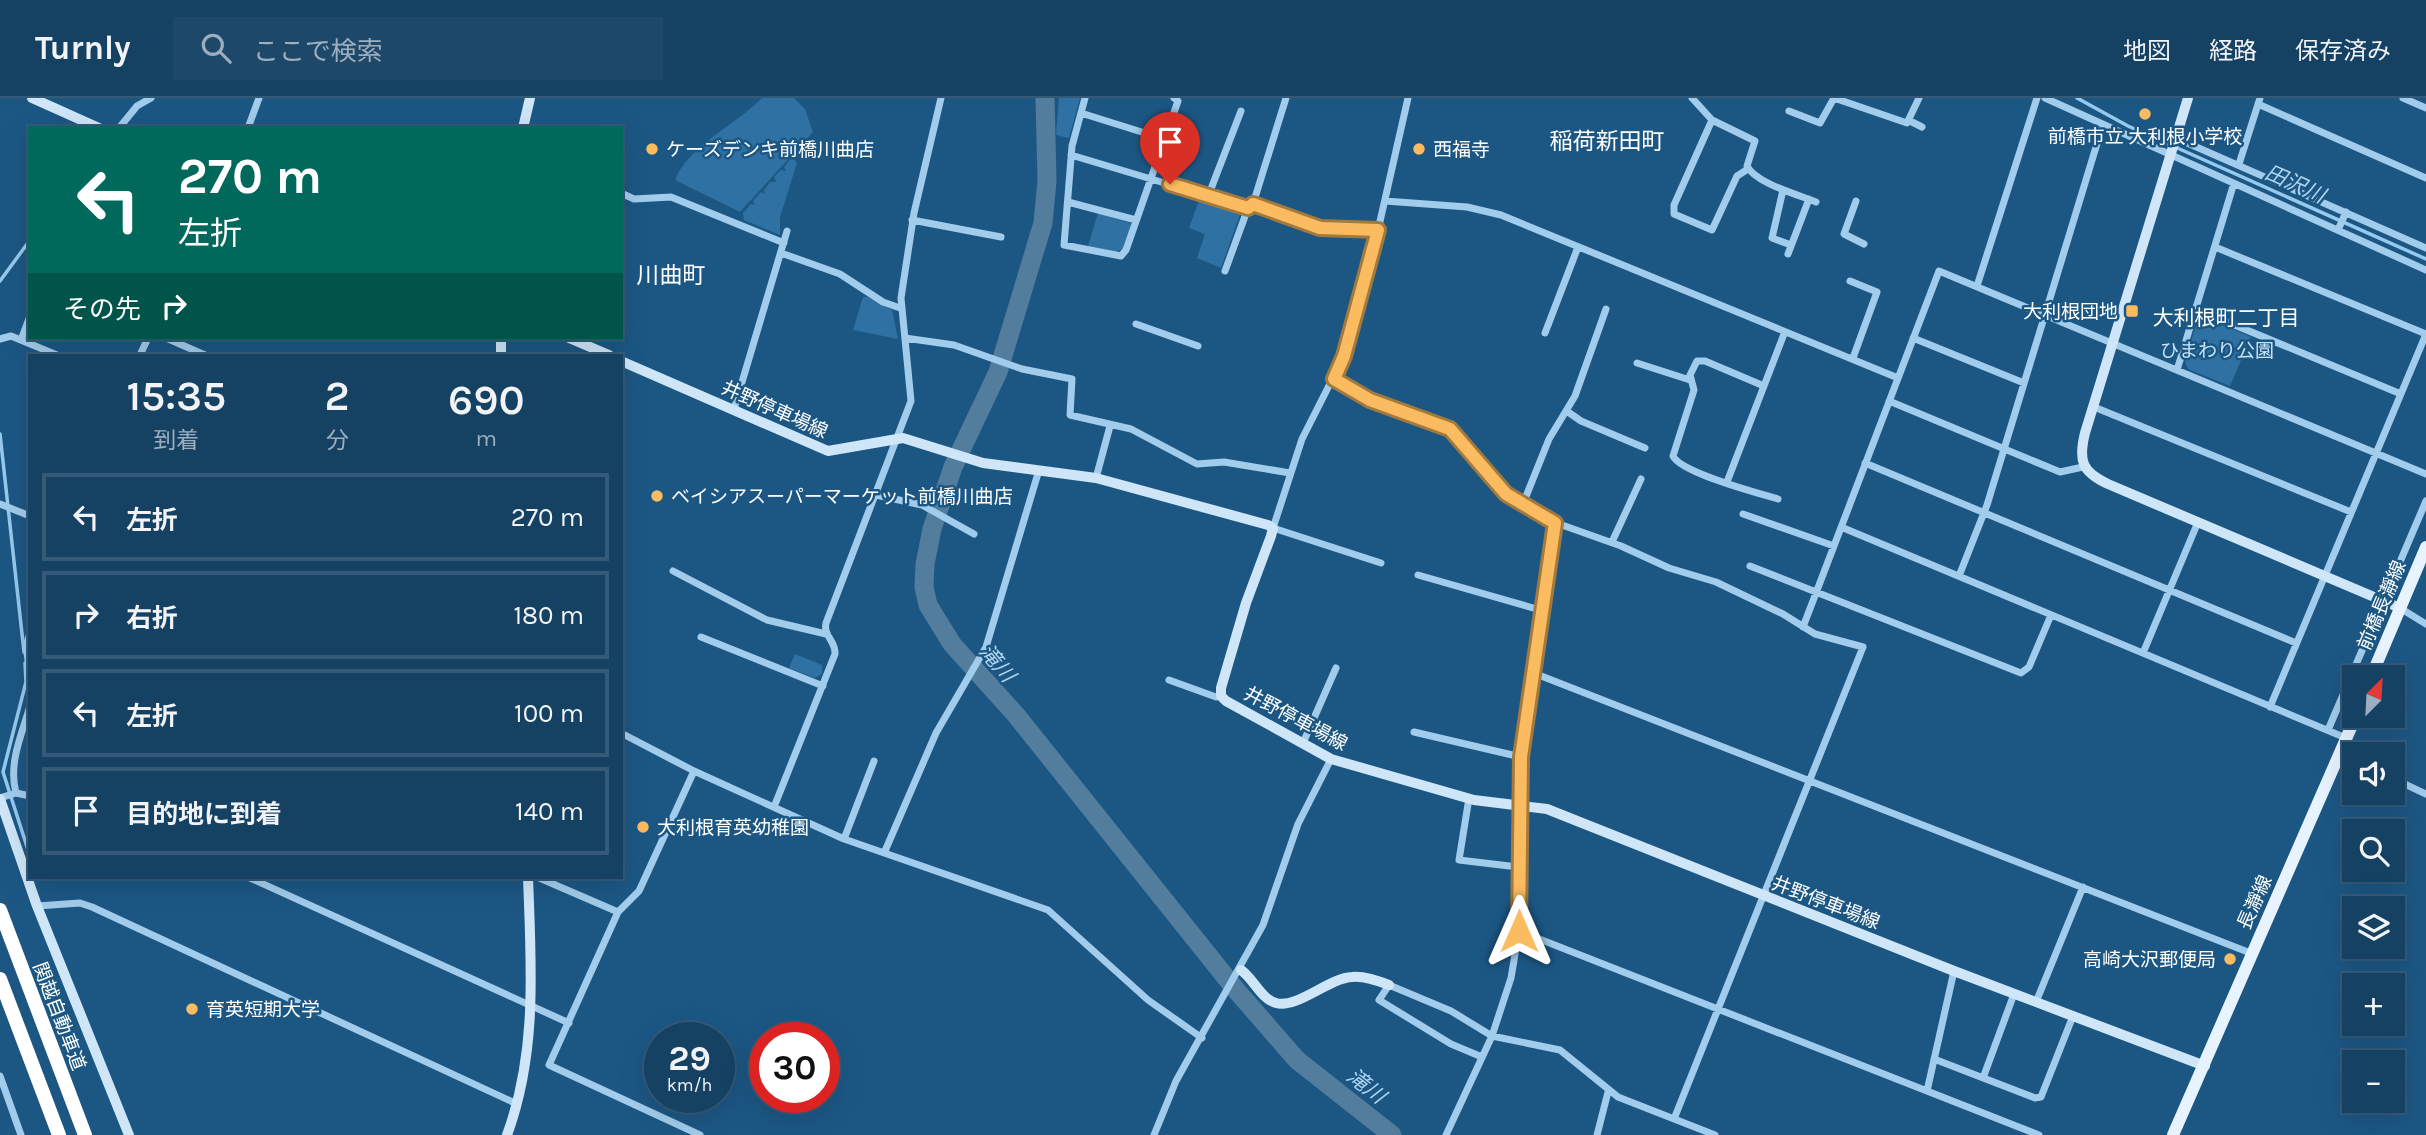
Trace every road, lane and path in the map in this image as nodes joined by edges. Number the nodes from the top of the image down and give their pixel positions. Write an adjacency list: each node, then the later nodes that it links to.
1 (32, 98): 24 (main road)
2 (151, 98): 25 (street)
3 (259, 98): 26 (street)
4 (530, 98): 27 (main road)
5 (941, 98): 46 (street)
6 (1085, 98): 20 (street)
7 (1174, 98): 30 (street)
8 (1285, 98): 44 (street)
9 (1408, 98): 41 (street)
10 (1692, 98): 21 (street)
11 (1919, 98): 22 (street)
12 (2037, 98): 63 (street)
13 (2045, 98): 23 (street)
14 (2188, 98): 29 (main road)
15 (2403, 98): 17 (street)
16 (2259, 101): 33 (street); 36 (street)
17 (2426, 108)
18 (1241, 111): 40 (street)
19 (1789, 111): 22 (street)
20 (1081, 113): 30 (street); 32 (street)
21 (1712, 120): 34 (street); 34 (street)
22 (1910, 121): 28 (street)
23 (2103, 124): 31 (street); 67 (street)
24 (95, 126)
25 (121, 126)
26 (249, 126)
27 (523, 126)
28 (1922, 127)
29 (2176, 138): 31 (main road); 33 (street)
30 (1164, 139): 35 (street)
31 (2170, 154): 37 (street); 79 (main road)
32 (1071, 155): 35 (street); 43 (street)
33 (2239, 164): 45 (street)
34 (1748, 169): 38 (street)
35 (1151, 178): 40 (street); 47 (street)
36 (2426, 178)
37 (2234, 183): 49 (street); 56 (street)
38 (1783, 190): 54 (street); 54 (street)
39 (623, 194): 52 (street)
40 (1209, 194): 44 (street)
41 (1385, 201): 48 (street); 55 (street)
42 (1856, 201): 53 (street)
43 (1068, 202): 47 (street); 47 (street)
44 (1250, 206): 48 (street); 61 (street)
45 (2346, 212): 49 (street); 57 (street)
46 (912, 220): 51 (street); 64 (street)
47 (1136, 220)
48 (1378, 230): 89 (street)
49 (2337, 230): 60 (street)
50 (787, 231): 52 (street)
51 (1001, 237)
52 (784, 243): 58 (street)
53 (1864, 244)
54 (1791, 245): 59 (street)
55 (1578, 247): 70 (street); 71 (street)
56 (2215, 247): 66 (street); 72 (street)
57 (2426, 248)
58 (781, 253): 64 (street); 96 (street)
59 (1788, 254)
60 (2426, 270)
61 (1224, 271)
62 (1850, 281): 84 (street)
63 (1977, 286): 67 (street); 74 (street)
64 (900, 308): 73 (street)
65 (1606, 309): 97 (street)
66 (2196, 309): 87 (street); 93 (street)
67 (2045, 314): 79 (street); 91 (street)
68 (28, 321): 76 (street)
69 (1136, 324): 80 (street)
70 (1545, 333)
71 (1784, 334): 84 (street); 92 (street)
72 (2426, 334): 93 (street)
73 (905, 338): 98 (street); 99 (street)
74 (1913, 338): 88 (street); 91 (street)
75 (0, 339): 76 (street)
76 (21, 340): 81 (street)
77 (170, 340): 82 (street)
78 (574, 340): 83 (main road)
79 (2113, 343): 87 (street); 95 (main road)
80 (1198, 346)
81 (55, 354)
82 (201, 354)
83 (607, 354)
84 (1853, 358): 88 (street)
85 (623, 362): 96 (main road, 井野停車場線)
86 (1637, 363): 90 (street)
87 (2177, 370): 102 (street)
88 (1898, 377): 94 (street)
89 (1334, 379): 106 (street); 115 (street)
90 (1690, 380): 92 (street); 110 (street)
91 (2024, 383): 101 (street)
92 (1764, 387): 110 (street)
93 (2401, 394): 102 (street)
94 (1889, 401): 101 (street); 103 (street)
95 (2094, 407): 104 (main road); 116 (street)
96 (734, 410): 99 (main road, 井野停車場線)
97 (1568, 412): 100 (street); 115 (street)
98 (1110, 426): 106 (street); 108 (street)
99 (898, 438): 105 (main road, 井野停車場線); 111 (street)
100 (1645, 448)
101 (2004, 449): 104 (street); 117 (street)
102 (2377, 454): 107 (street); 116 (street)
103 (1866, 463): 117 (street); 122 (street)
104 (2083, 467): 120 (main road)
105 (1039, 470): 108 (main road, 井野停車場線); 176 (street)
106 (1290, 473): 123 (street)
107 (2426, 474)
108 (1096, 478): 123 (main road, 井野停車場線)
109 (1641, 479): 125 (street)
110 (1727, 482): 112 (street)
111 (876, 495): 124 (street); 142 (street)
112 (1778, 499)
113 (2426, 501): 136 (street)
114 (0, 504): 119 (street)
115 (1523, 504): 121 (street)
116 (2351, 512): 132 (street)
117 (1985, 513): 133 (street); 134 (street)
118 (1743, 514): 126 (street)
119 (28, 515)
120 (2198, 522): 132 (main road); 134 (street)
121 (1555, 523): 125 (street); 138 (street)
122 (1842, 527): 126 (street); 133 (street)
123 (1273, 528): 128 (street); 151 (main road, 井野停車場線)
124 (974, 534)
125 (1612, 542): 141 (street)
126 (1834, 546): 135 (street)
127 (2426, 547): 137 (main road, 前橋長瀞線)
128 (1381, 563)
129 (1750, 566): 135 (street)
130 (673, 571): 142 (street)
131 (1418, 575): 138 (street)
132 (2325, 575): 136 (main road); 144 (street)
133 (1959, 576): 139 (street)
134 (2169, 590): 144 (street); 145 (street)
135 (1817, 591): 139 (street); 141 (street)
136 (2384, 600): 137 (main road); 155 (street)
137 (2400, 608): 140 (street); 146 (main road, 前橋長瀞線)
138 (1540, 610): 148 (street)
139 (2050, 615): 145 (street)
140 (2426, 624)
141 (1803, 627): 166 (street)
142 (826, 634): 150 (street)
143 (701, 637): 150 (street)
144 (2296, 643): 152 (street)
145 (2143, 653): 152 (street)
146 (2376, 665)
147 (1336, 668): 159 (street)
148 (1531, 672): 160 (street); 166 (street)
149 (1169, 680): 151 (street)
150 (823, 686): 174 (street)
151 (1222, 696): 159 (main road, 井野停車場線)
152 (2270, 707): 155 (street)
153 (28, 713): 169 (street)
154 (2351, 728): 158 (main road)
155 (2328, 730): 158 (street)
156 (1414, 732): 160 (street)
157 (623, 734): 165 (street)
158 (2346, 738): 162 (main road)
159 (1303, 743): 161 (main road, 井野停車場線)
160 (1521, 757): 173 (street)
161 (1331, 759): 171 (main road, 井野停車場線); 189 (street)
162 (2338, 759): 163 (street); 187 (main road, 長瀞線)
163 (2342, 760)
164 (874, 761): 175 (street)
165 (694, 771): 174 (street); 185 (street)
166 (1810, 779): 181 (street); 182 (street)
167 (2405, 784): 168 (street)
168 (2425, 792)
169 (16, 793): 170 (street); 172 (street)
170 (28, 796)
171 (1469, 798): 173 (main road, 井野停車場線); 177 (street)
172 (0, 799): 183 (main road)
173 (1518, 803): 177 (street); 182 (main road, 井野停車場線)
174 (774, 807): 175 (street)
175 (844, 839): 176 (street)
176 (885, 851): 199 (street)
177 (1518, 867): 186 (street)
178 (252, 879): 194 (street)
179 (528, 879): 194 (main road)
180 (542, 879): 185 (street)
181 (2083, 887): 187 (street); 193 (street)
182 (1763, 896): 188 (main road, 井野停車場線); 195 (street)
183 (37, 906): 207 (street); 213 (main road)
184 (0, 910): 212 (highway, 関越自動車道)
185 (618, 912): 197 (street)
186 (1519, 931): 195 (street); 198 (street)
187 (2253, 954): 202 (main road, 長瀞線)
188 (1954, 971): 192 (main road, 井野停車場線); 201 (street)
189 (1239, 972): 191 (main road); 199 (street)
190 (0, 979): 211 (highway)
191 (1389, 985): 198 (street); 200 (street)
192 (2014, 994): 193 (main road, 井野停車場線); 204 (street)
193 (2036, 1002): 196 (main road, 井野停車場線)
194 (532, 1007): 197 (street); 207 (main road)
195 (1717, 1009): 205 (street); 208 (street)
196 (2073, 1016): 202 (main road, 井野停車場線); 204 (street)
197 (569, 1023): 215 (street)
198 (1492, 1036): 200 (street); 206 (street)
199 (1202, 1038): 216 (street)
200 (1482, 1057): 217 (street)
201 (1934, 1059): 204 (street); 205 (street)
202 (2205, 1066): 221 (main road, 長瀞線)
203 (0, 1076): 210 (street)
204 (1983, 1078)
205 (1927, 1091): 220 (street)
206 (1608, 1092): 208 (street); 218 (street)
207 (517, 1104): 214 (main road)
208 (1674, 1119): 209 (street)
209 (1694, 1131): 219 (street)
210 (21, 1135)
211 (59, 1135)
212 (85, 1135)
213 (129, 1135)
214 (507, 1135)
215 (700, 1135)
216 (1154, 1135)
217 (1446, 1135)
218 (1597, 1135)
219 (1715, 1135)
220 (2039, 1135)
221 (2173, 1135)

